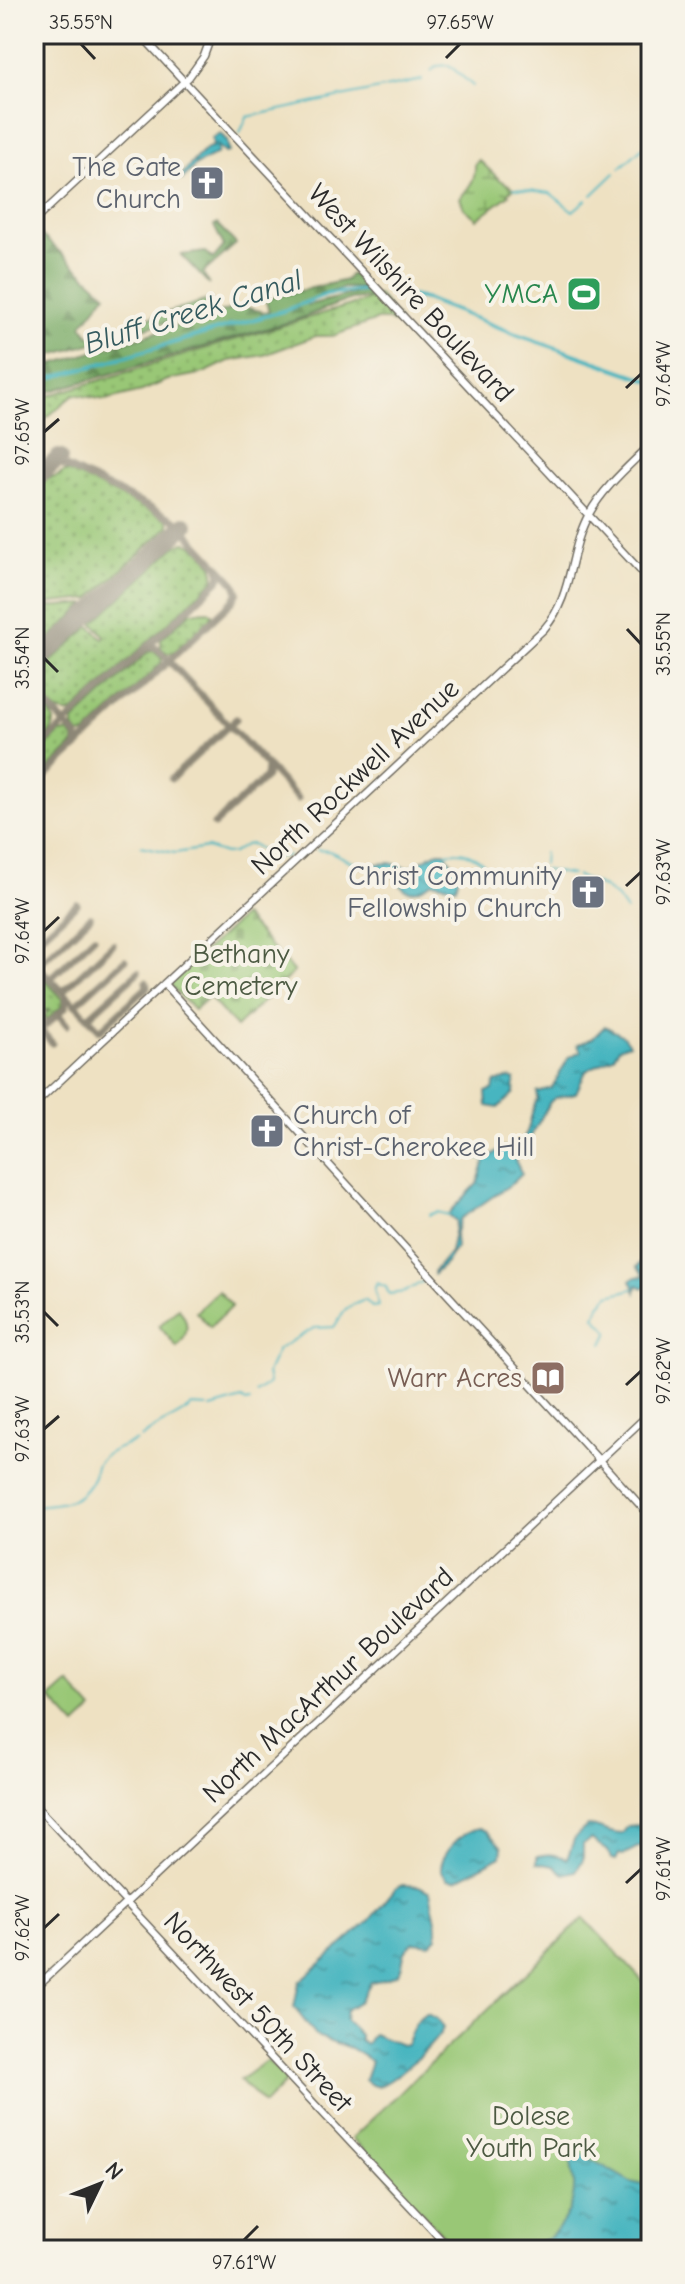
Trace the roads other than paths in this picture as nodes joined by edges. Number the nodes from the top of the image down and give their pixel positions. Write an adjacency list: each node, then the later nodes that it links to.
1 (140, 34): 3 (main road, West Wilshire Boulevard)
2 (212, 34): 3 (main road)
3 (184, 81): 4 (main road); 6 (main road, West Wilshire Boulevard)
4 (34, 221)
5 (651, 444): 6 (main road, North Rockwell Avenue)
6 (588, 515): 7 (main road, West Wilshire Boulevard); 8 (main road, North Rockwell Avenue)
7 (651, 582)
8 (164, 984): 9 (main road, North Rockwell Avenue); 11 (main road)
9 (34, 1105)
10 (651, 1412): 11 (main road, North MacArthur Boulevard)
11 (599, 1461): 12 (main road); 14 (main road, North MacArthur Boulevard)
12 (651, 1517)
13 (34, 1804): 14 (main road, Northwest 50th Street)
14 (126, 1903): 15 (main road, North MacArthur Boulevard); 16 (main road, Northwest 50th Street)
15 (34, 1989)
16 (451, 2250)

